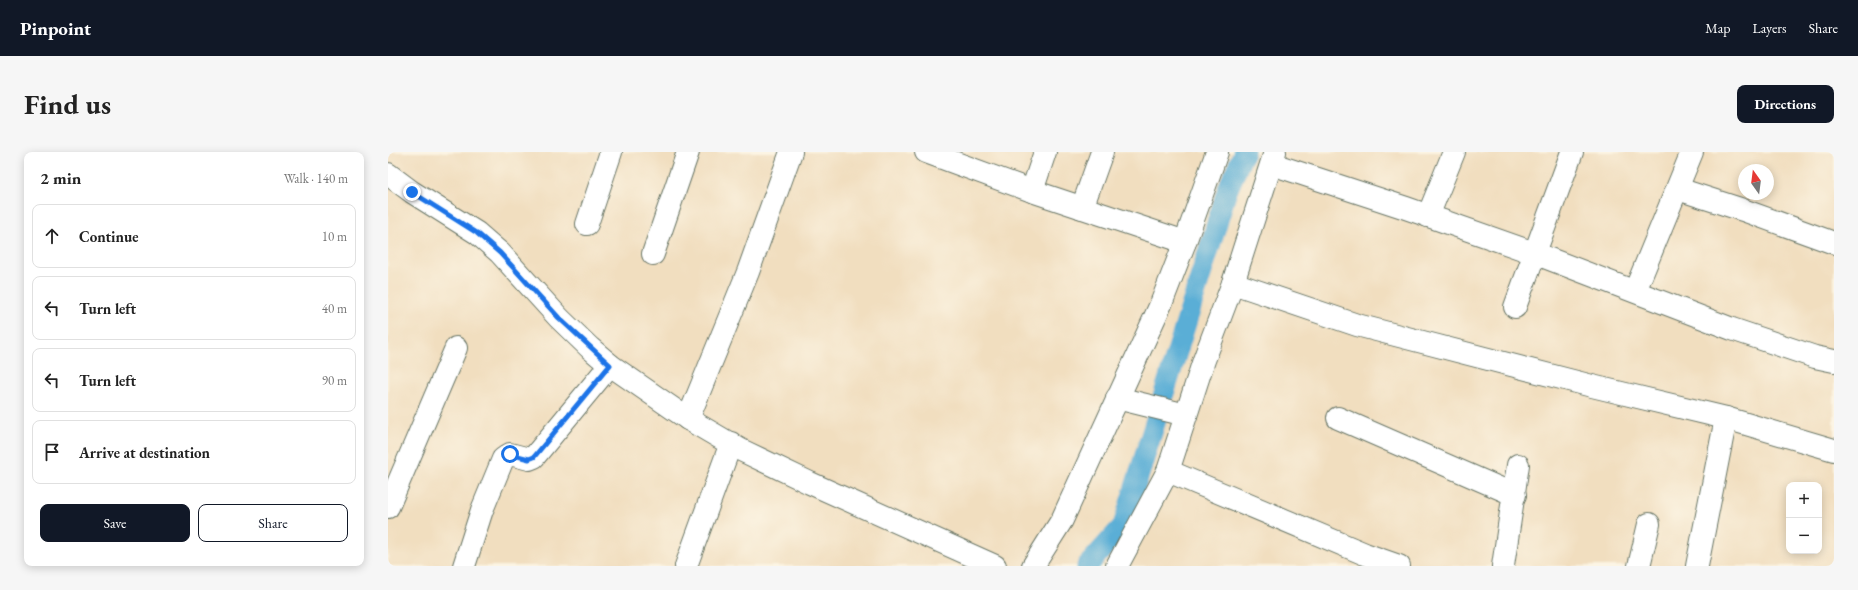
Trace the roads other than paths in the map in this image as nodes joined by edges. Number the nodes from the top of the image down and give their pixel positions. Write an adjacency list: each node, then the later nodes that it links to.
1 (611, 152): 17 (street)
2 (688, 152): 21 (street)
3 (791, 152): 32 (street)
4 (926, 152): 14 (street)
5 (1044, 152): 14 (street)
6 (1102, 152): 15 (street)
7 (1217, 152): 18 (street)
8 (1454, 152): 16 (street)
9 (1572, 152): 20 (street)
10 (1692, 152): 13 (street)
11 (1273, 158): 16 (street); 22 (street)
12 (388, 174): 27 (street)
13 (1678, 189): 19 (street); 23 (street)
14 (1032, 191): 15 (street)
15 (1082, 208): 18 (street)
16 (1428, 216): 20 (street)
17 (587, 224)
18 (1185, 242): 28 (street)
19 (1834, 244)
20 (1534, 253): 23 (street); 24 (street)
21 (653, 254)
22 (1233, 283): 29 (street); 31 (street)
23 (1635, 291): 26 (street)
24 (1515, 307)
25 (456, 348): 38 (street)
26 (1834, 361)
27 (610, 365): 32 (street); 40 (street)
28 (1117, 398): 29 (street); 43 (street)
29 (1186, 415): 36 (street)
30 (1338, 418): 37 (street)
31 (1726, 418): 34 (street); 48 (street)
32 (688, 419): 33 (street)
33 (731, 443): 41 (street); 42 (street)
34 (1834, 450)
35 (1518, 465): 37 (street)
36 (1168, 471): 44 (street); 45 (street)
37 (1515, 495): 46 (street)
38 (388, 508)
39 (1649, 524): 47 (street)
40 (464, 566)
41 (686, 566)
42 (994, 566)
43 (1033, 566)
44 (1117, 566)
45 (1399, 566)
46 (1503, 566)
47 (1639, 566)
48 (1697, 566)

